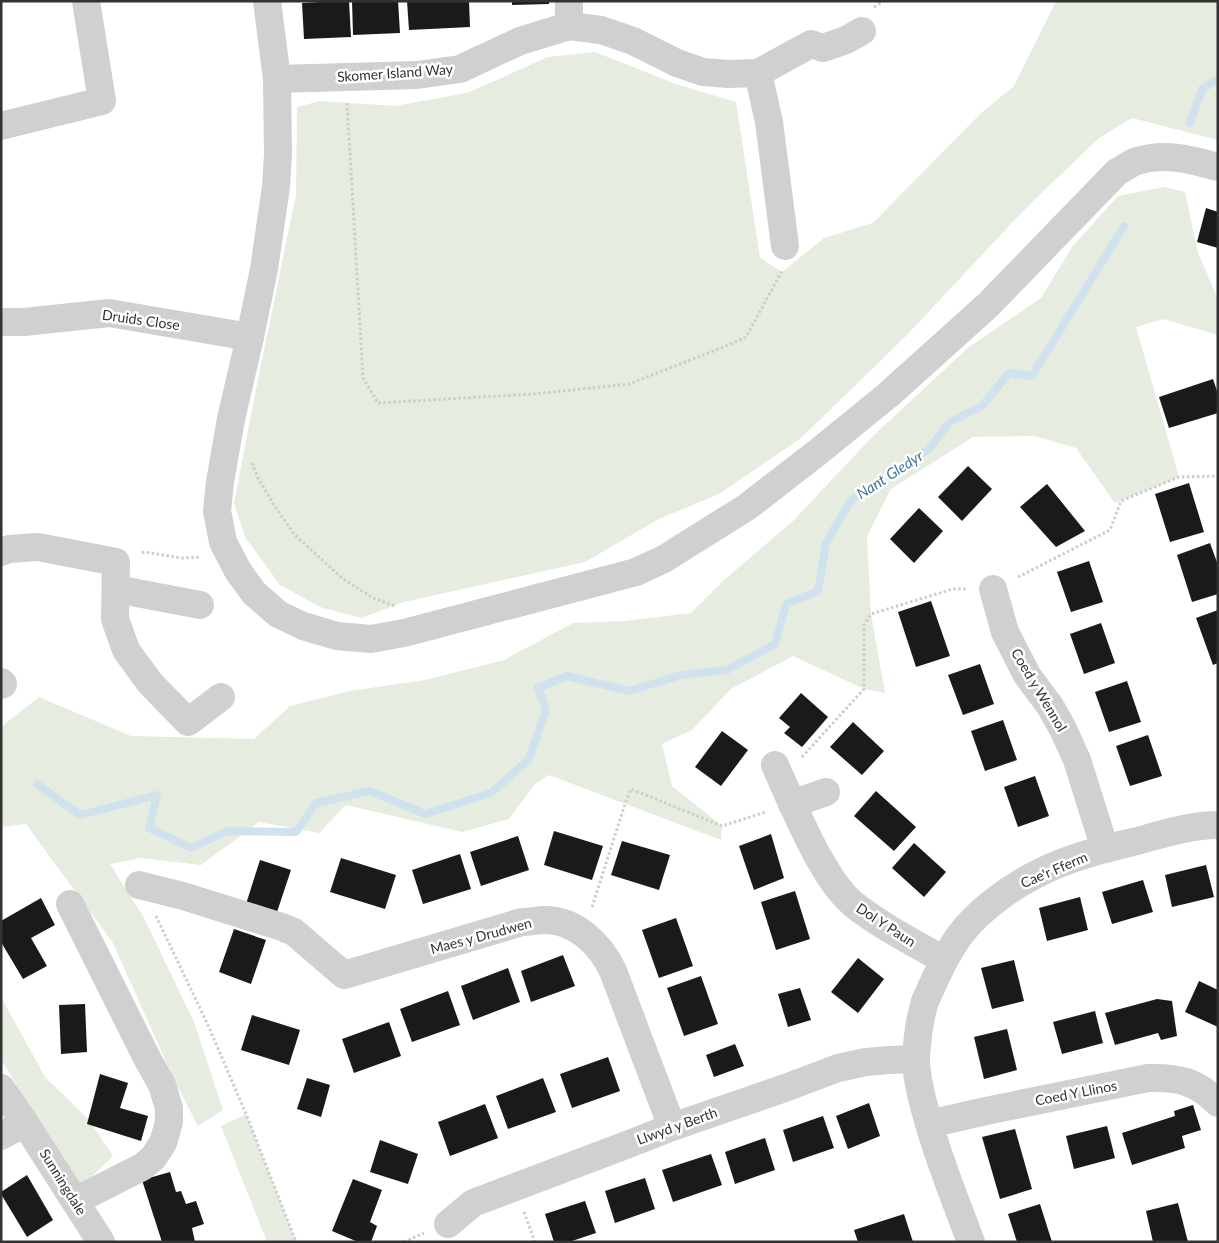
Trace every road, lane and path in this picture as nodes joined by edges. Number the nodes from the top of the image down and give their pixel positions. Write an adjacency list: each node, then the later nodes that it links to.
1 (86, 1): 8 (street)
2 (267, 1): 7 (street)
3 (569, 14): 5 (street); 6 (street, Skomer Island Way)
4 (862, 31): 5 (street)
5 (758, 73): 10 (street)
6 (346, 77): 7 (street, Skomer Island Way); 10 (path)
7 (277, 80): 12 (street)
8 (1, 126)
9 (1218, 168): 15 (street)
10 (785, 246)
11 (1, 322): 12 (street, Druids Close)
12 (250, 337): 15 (street)
13 (252, 462): 21 (path)
14 (1218, 476): 18 (path)
15 (227, 550): 17 (path)
16 (1, 552): 17 (street)
17 (116, 562): 19 (street)
18 (993, 588): 23 (path); 27 (street, Coed y Wennol)
19 (116, 589): 20 (street); 22 (street)
20 (200, 605)
21 (397, 607)
22 (221, 697)
23 (778, 772): 25 (street, Dol Y Paun)
24 (826, 792): 25 (street)
25 (792, 804): 30 (path); 31 (street, Dol Y Paun)
26 (1218, 825): 27 (street, Cae'r Fferm)
27 (1105, 849): 31 (street, Cae'r Fferm)
28 (139, 885): 30 (street, Maes y Drudwen); 42 (path)
29 (70, 904): 39 (street)
30 (584, 934): 37 (street, Maes y Drudwen)
31 (944, 960): 32 (street, Cae'r Fferm)
32 (916, 1059): 36 (street, Cae'r Fferm); 37 (street, Llwyd y Berth)
33 (1, 1088): 35 (street, Sunningdale)
34 (1218, 1103): 36 (street, Coed Y Llinos)
35 (25, 1123): 38 (street); 39 (street, Sunningdale)
36 (929, 1124): 43 (street, Cae'r Fferm)
37 (672, 1126): 40 (street, Llwyd y Berth)
38 (1, 1136)
39 (75, 1201): 41 (street, Sunningdale)
40 (448, 1224)
41 (101, 1242)
42 (296, 1242)
43 (971, 1242)

